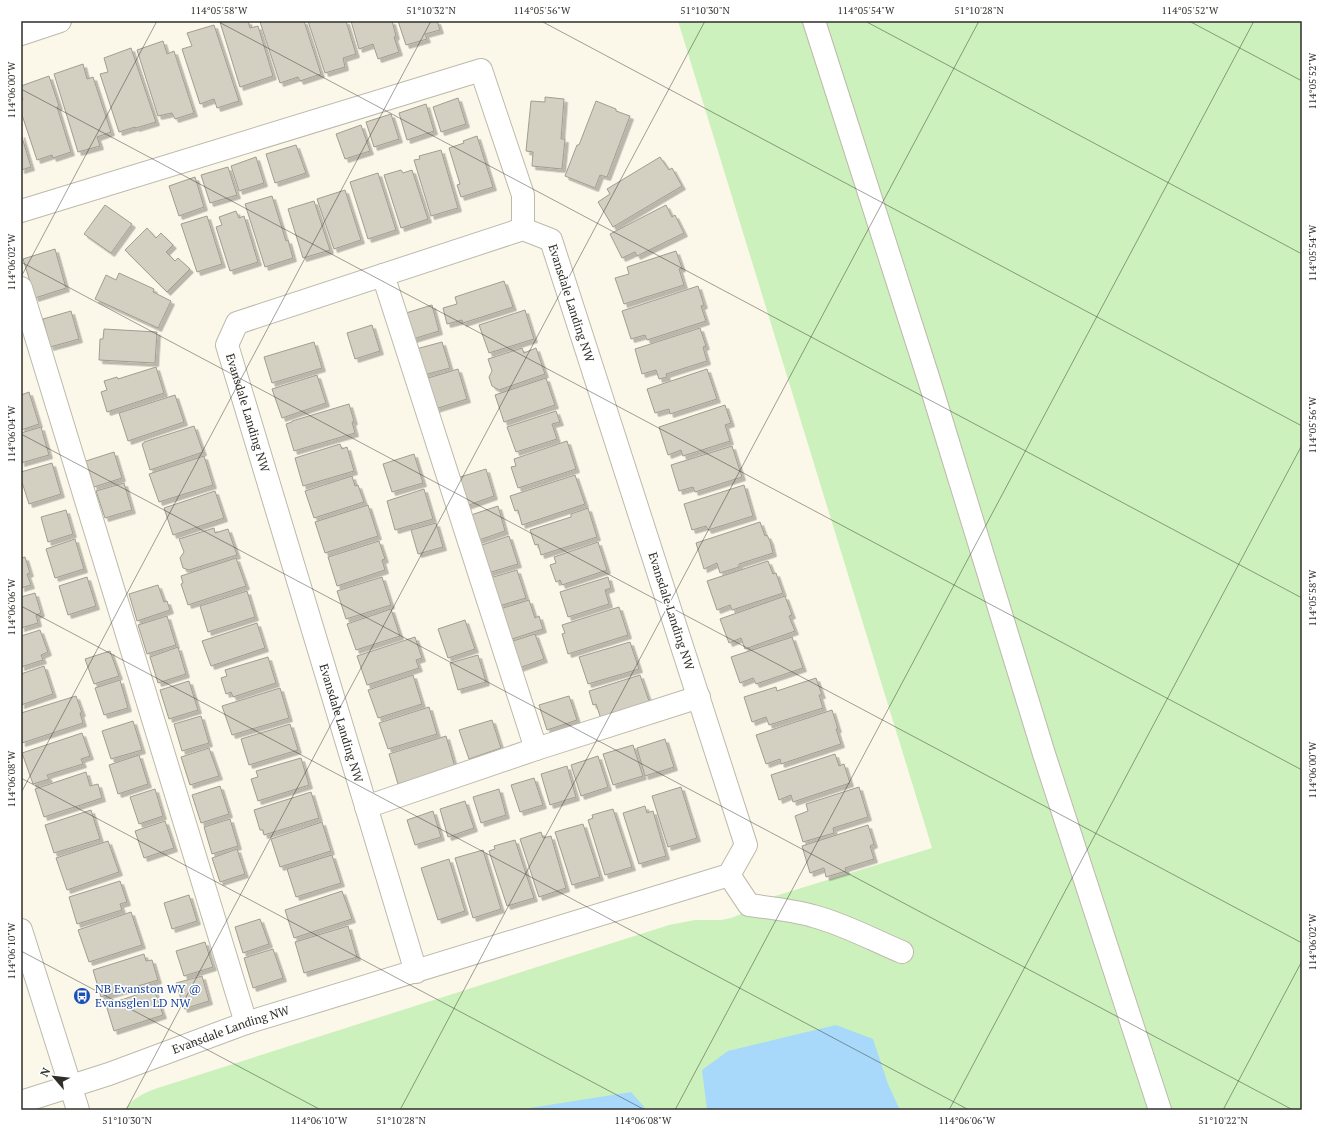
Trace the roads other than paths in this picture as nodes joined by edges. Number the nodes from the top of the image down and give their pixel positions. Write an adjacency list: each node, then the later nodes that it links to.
1 (60, 21): 3 (street)
2 (814, 21): 19 (street)
3 (21, 34)
4 (21, 211): 5 (street)
5 (523, 229): 6 (street, Evansdale Landing NW); 8 (street, Evansdale Landing NW)
6 (383, 275): 9 (street); 10 (street, Evansdale Landing NW)
7 (21, 288): 15 (street)
8 (699, 697): 9 (street); 11 (street, Evansdale Landing NW)
9 (536, 749): 10 (street)
10 (366, 807): 14 (street, Evansdale Landing NW)
11 (729, 874): 13 (street); 14 (street, Evansdale Landing NW)
12 (21, 930): 16 (street)
13 (902, 952)
14 (416, 972): 15 (street, Evansdale Landing NW)
15 (246, 1023): 16 (street, Evansdale Landing NW)
16 (70, 1086): 17 (street, Evansdale Landing NW); 18 (street)
17 (21, 1102)
18 (78, 1110)
19 (1160, 1110)

